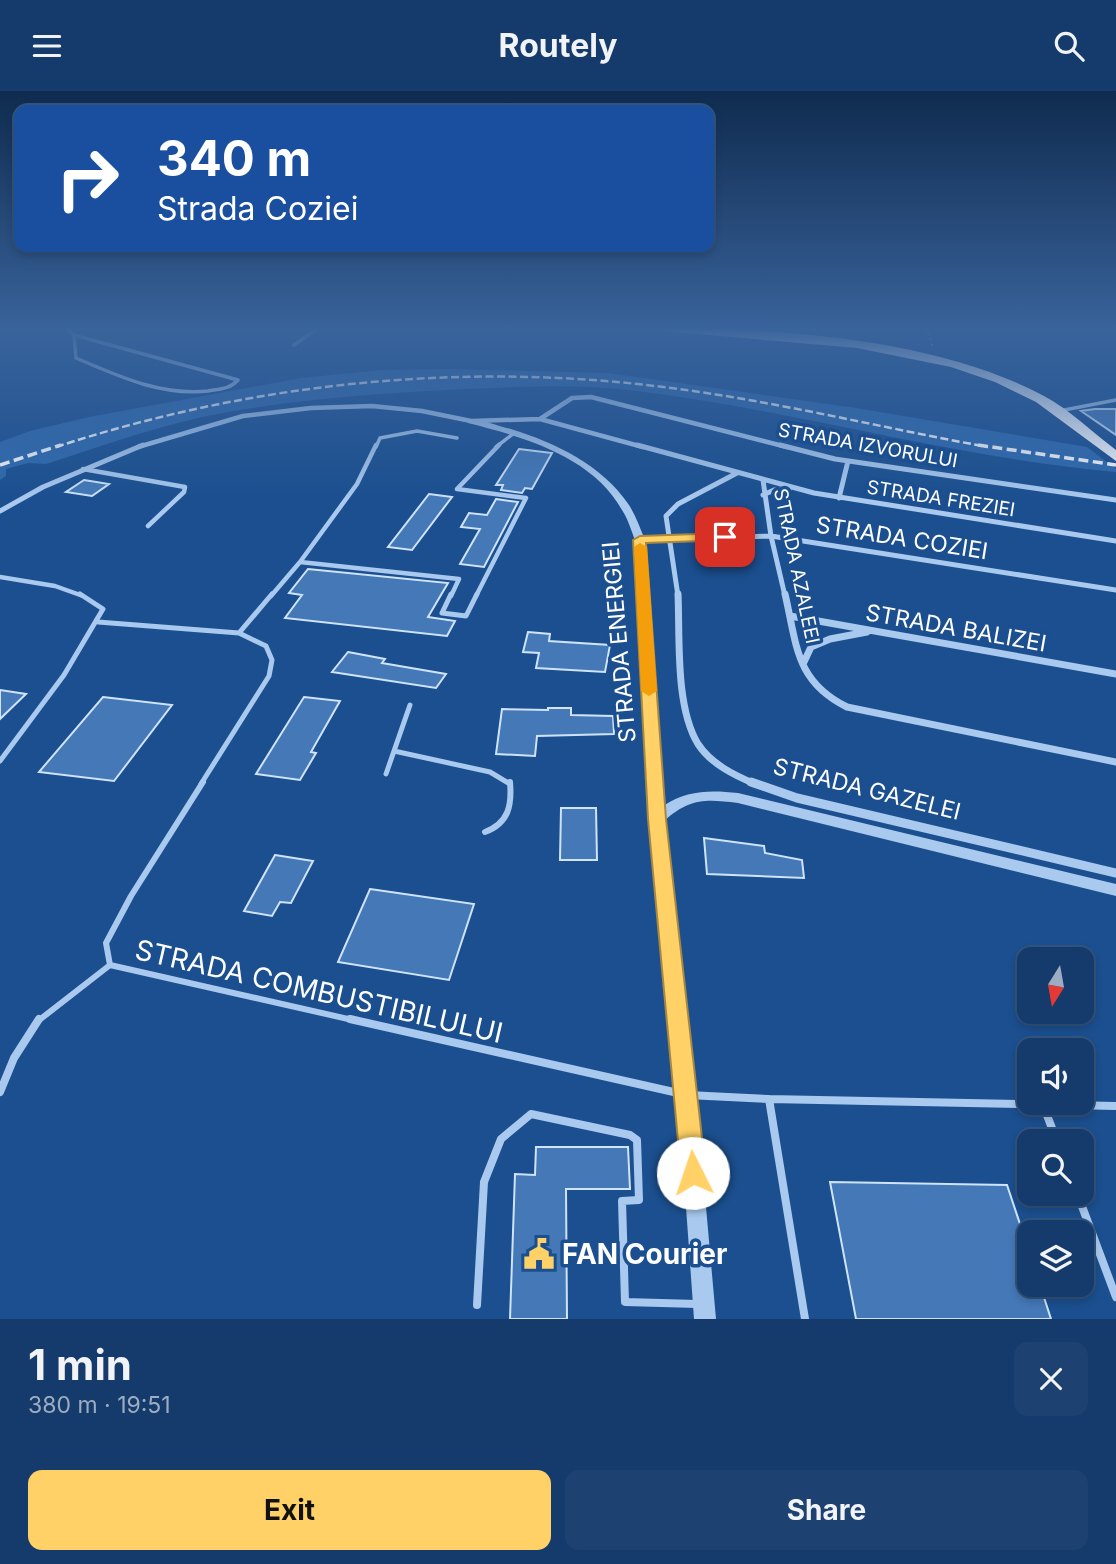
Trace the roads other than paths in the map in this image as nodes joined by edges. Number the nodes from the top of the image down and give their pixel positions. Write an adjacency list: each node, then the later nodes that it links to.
1 (150, 385): 2 (lane)
2 (233, 385)
3 (1012, 385): 5 (highway)
4 (1116, 400): 5 (lane)
5 (1059, 411): 10 (highway)
6 (540, 419): 7 (street, STRADA AZALEEI); 11 (street, STRADA IZVORULUI); 13 (street, STRADA AZALEEI)
7 (471, 421): 8 (street, STRADA ENERGIEI); 12 (street, STRADA ENERGIEI)
8 (514, 433): 23 (street, STRADA ENERGIEI); 25 (lane)
9 (457, 439): 25 (lane)
10 (1110, 453)
11 (848, 461): 17 (street); 18 (street, STRADA IZVORULUI)
12 (82, 469): 19 (street, STRADA ENERGIEI); 20 (lane)
13 (737, 473): 14 (street, STRADA AZALEEI); 22 (street, STRADA GAZELEI)
14 (763, 480): 15 (street, STRADA FREZIEI); 16 (street, STRADA AZALEEI)
15 (814, 493): 16 (street); 17 (street, STRADA FREZIEI)
16 (763, 495): 21 (street, STRADA AZALEEI)
17 (839, 498): 24 (street, STRADA FREZIEI)
18 (1116, 500)
19 (0, 511)
20 (148, 526)
21 (771, 536): 22 (street, STRADA COZIEI); 27 (street, STRADA COZIEI); 28 (street, STRADA AZALEEI)
22 (671, 538): 23 (street, STRADA COZIEI); 41 (street, STRADA GAZELEI)
23 (640, 540): 39 (street, STRADA ENERGIEI)
24 (1116, 541)
25 (300, 562): 31 (lane)
26 (0, 577): 29 (lane)
27 (1116, 590)
28 (790, 616): 30 (street, STRADA BALIZEI); 32 (street, STRADA AZALEEI)
29 (98, 622): 31 (lane); 36 (lane)
30 (872, 631): 32 (street, STRADA AZALEEI); 33 (street, STRADA BALIZEI)
31 (239, 633): 43 (lane)
32 (804, 664): 37 (street, STRADA AZALEEI)
33 (1116, 674)
34 (410, 705): 35 (lane)
35 (394, 751): 38 (lane); 40 (lane)
36 (0, 761)
37 (1116, 762)
38 (386, 774)
39 (657, 819): 42 (street, STRADA GAZELEI); 45 (street, STRADA ENERGIEI)
40 (485, 832)
41 (1116, 873)
42 (1116, 890)
43 (110, 965): 44 (lane, STRADA COMBUSTIBILULUI); 45 (lane, STRADA COMBUSTIBILULUI)
44 (0, 1092)
45 (687, 1095): 46 (lane); 53 (street, STRADA ENERGIEI)
46 (769, 1099): 47 (lane); 54 (lane)
47 (1017, 1104)
48 (1094, 1106): 49 (lane)
49 (1116, 1106)
50 (1082, 1206): 51 (lane)
51 (1116, 1297)
52 (477, 1305): 53 (lane)
53 (704, 1311)
54 (805, 1319)

